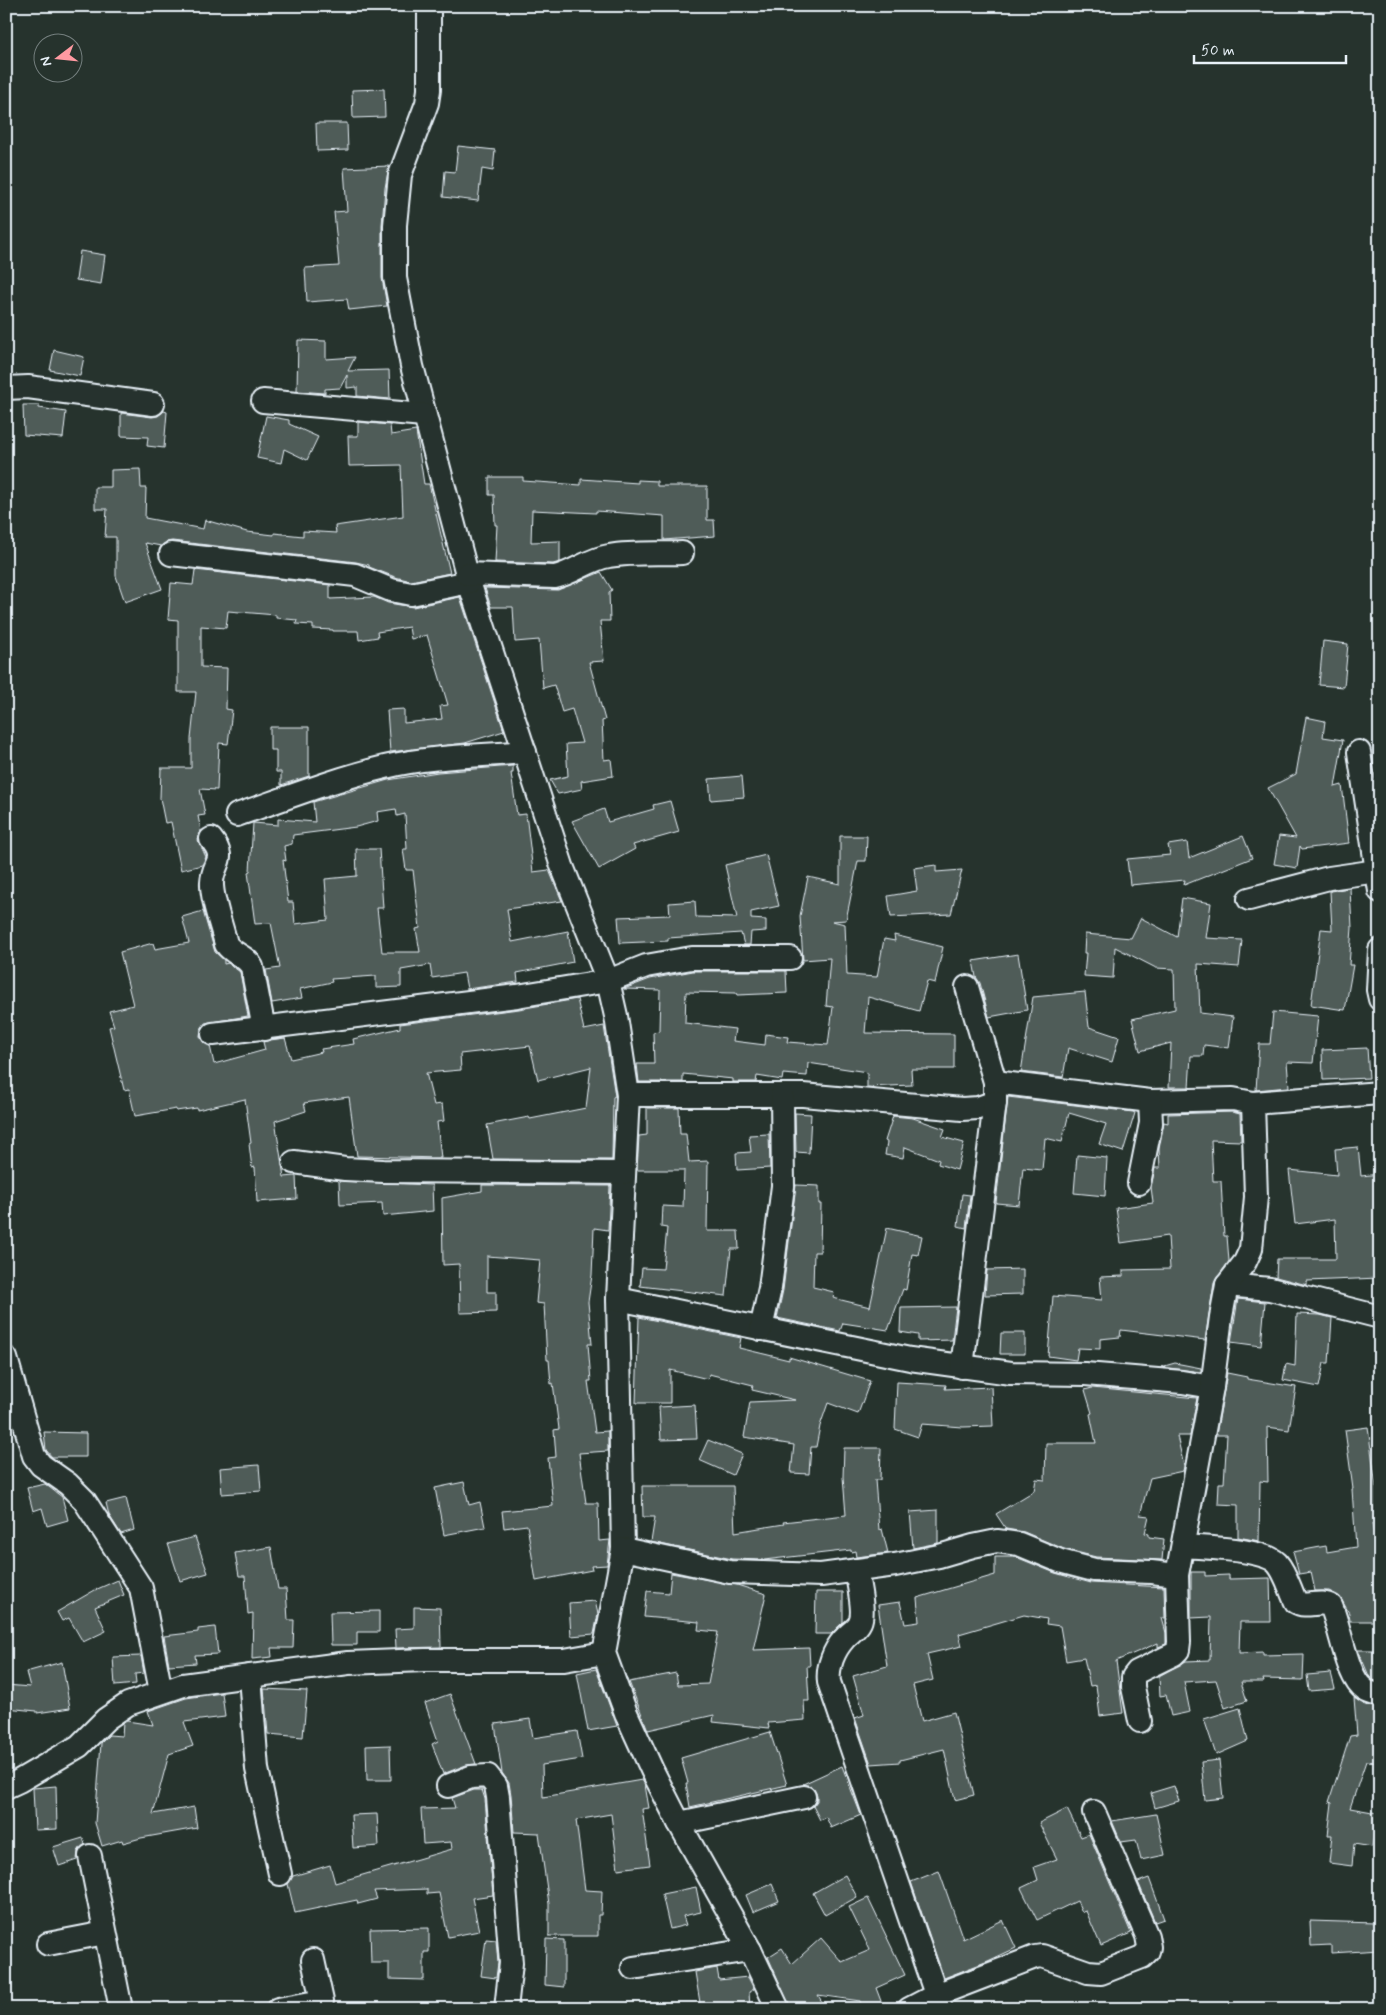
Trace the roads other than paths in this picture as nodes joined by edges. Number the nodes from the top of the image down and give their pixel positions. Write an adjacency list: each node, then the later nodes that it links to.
1 (429, 6): 5 (street)
2 (6, 388): 4 (street)
3 (263, 401): 5 (street)
4 (153, 404)
5 (424, 415): 8 (street)
6 (682, 553): 8 (street)
7 (171, 554): 8 (street)
8 (468, 578): 9 (street)
9 (525, 752): 11 (street); 17 (street)
10 (1359, 752): 13 (street)
11 (237, 815)
12 (211, 838): 20 (street)
13 (1379, 881): 14 (street)
14 (1249, 899)
15 (1380, 950): 19 (street)
16 (790, 958): 17 (street)
17 (608, 981): 20 (street); 24 (street)
18 (967, 987): 22 (street)
19 (1380, 999)
20 (264, 1028): 21 (street)
21 (213, 1034)
22 (995, 1092): 25 (street); 26 (street); 36 (street)
23 (1380, 1093): 27 (street)
24 (628, 1095): 25 (street); 29 (street)
25 (782, 1095): 34 (street)
26 (1150, 1101): 27 (street); 30 (street)
27 (1253, 1104): 31 (street)
28 (294, 1162): 29 (street)
29 (624, 1173): 32 (street)
30 (1139, 1183)
31 (1227, 1285): 33 (street); 37 (street)
32 (618, 1299): 34 (street); 39 (street)
33 (1380, 1317)
34 (761, 1328): 36 (street)
35 (6, 1358): 44 (street)
36 (962, 1367): 37 (street)
37 (1212, 1387): 38 (street)
38 (1183, 1546): 41 (street); 45 (street)
39 (623, 1549): 40 (street); 42 (street)
40 (856, 1570): 41 (street); 59 (street)
41 (1177, 1575): 46 (street)
42 (604, 1653): 43 (street); 51 (street)
43 (250, 1676): 44 (street); 53 (street)
44 (161, 1692): 47 (street)
45 (1380, 1695)
46 (1140, 1721)
47 (6, 1786)
48 (448, 1786): 62 (street)
49 (804, 1797): 51 (street)
50 (1094, 1812): 59 (street)
51 (679, 1823): 56 (street)
52 (90, 1856): 54 (street)
53 (280, 1874)
54 (106, 1933): 55 (street); 60 (street)
55 (48, 1944)
56 (750, 1950): 58 (street); 63 (street)
57 (314, 1960): 61 (street)
58 (633, 1968)
59 (938, 2002): 64 (street)
60 (120, 2009)
61 (278, 2009)
62 (506, 2009)
63 (778, 2009)
64 (908, 2009)

